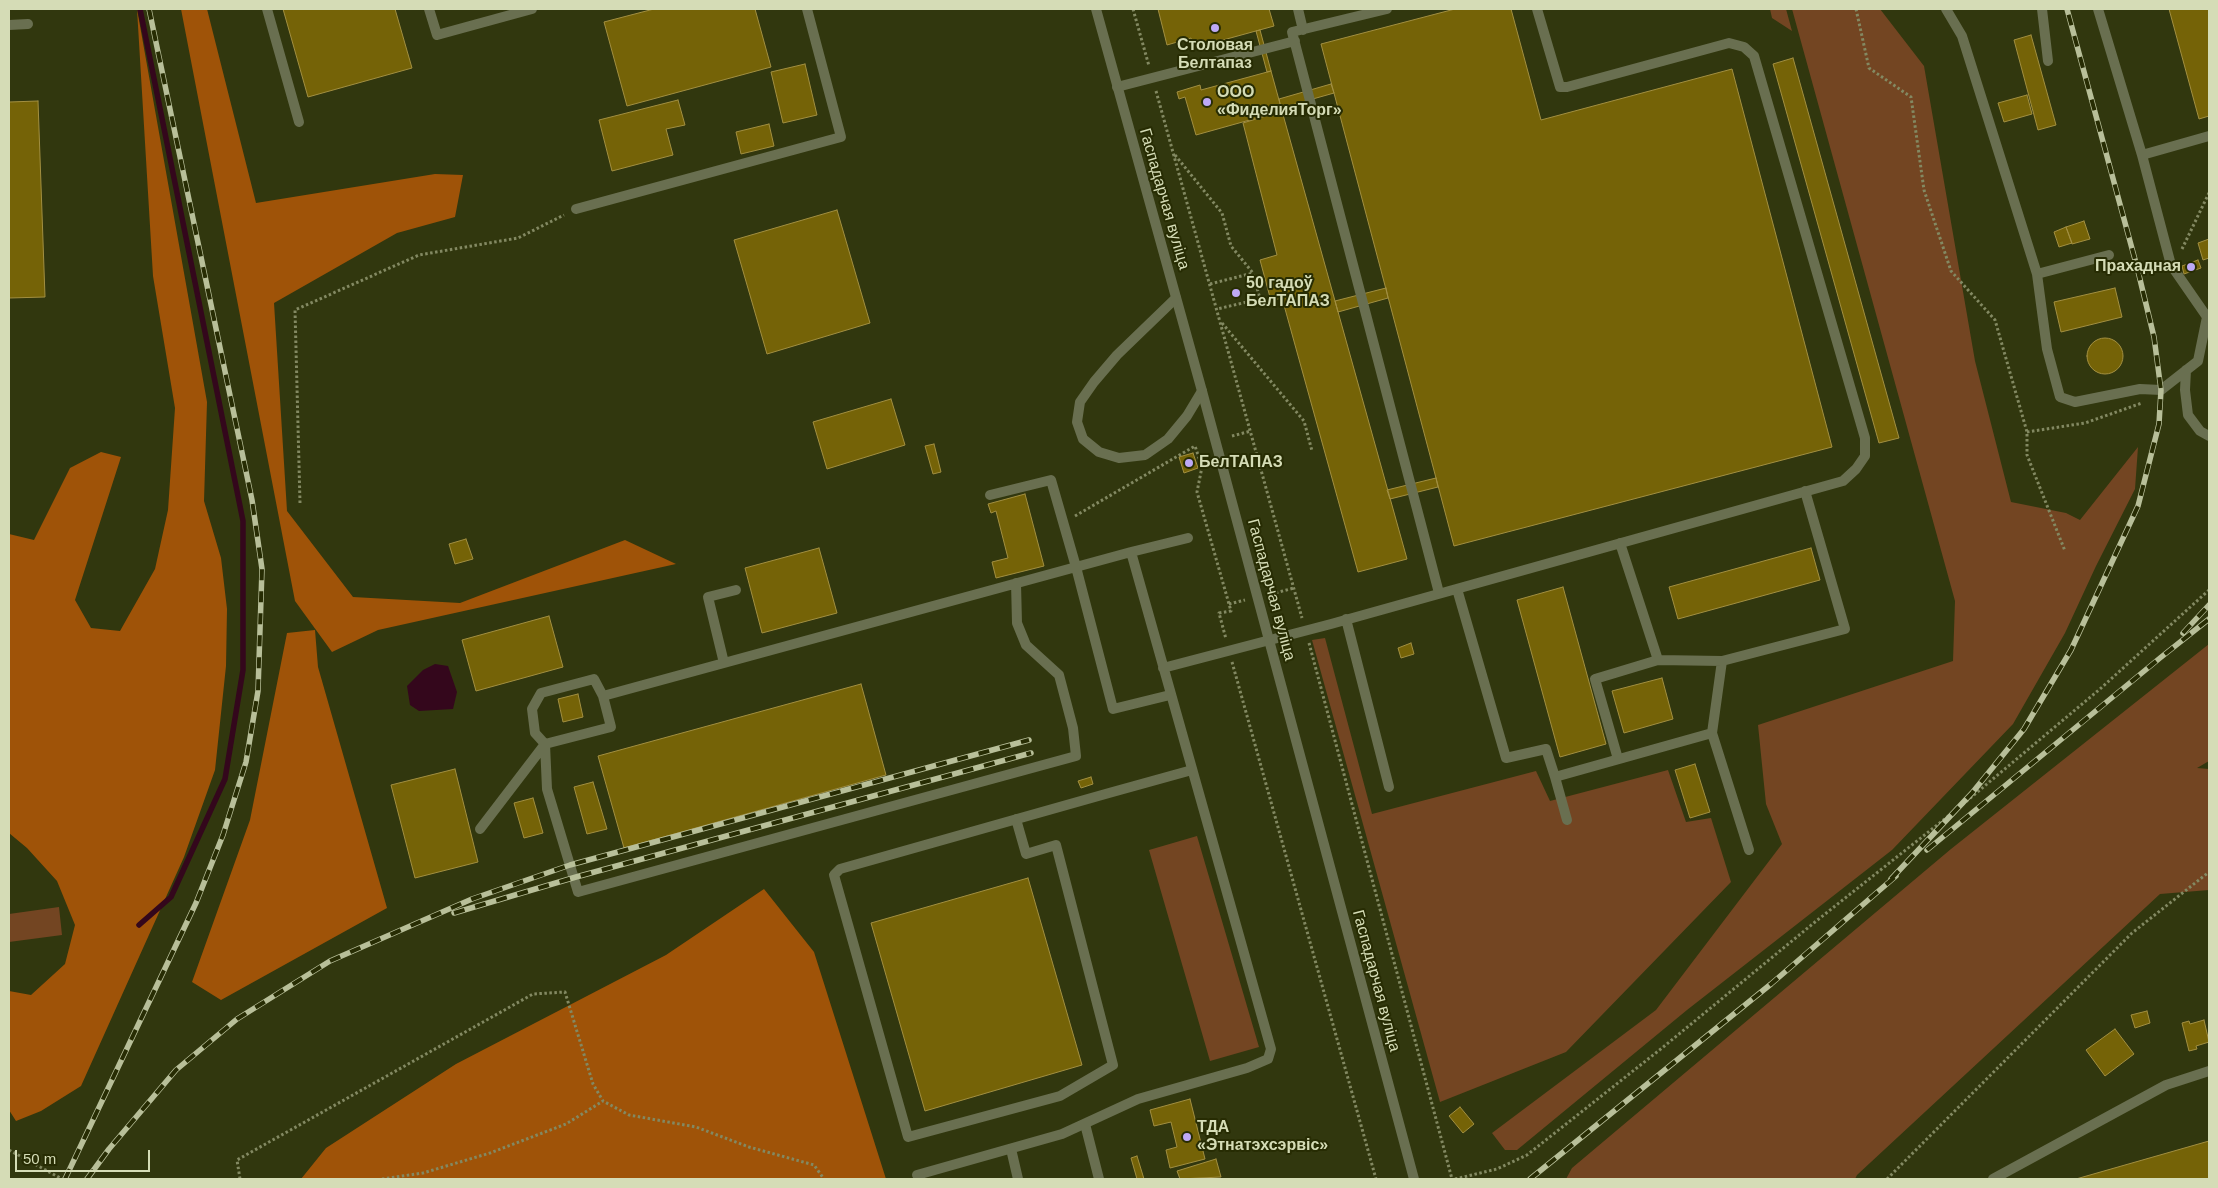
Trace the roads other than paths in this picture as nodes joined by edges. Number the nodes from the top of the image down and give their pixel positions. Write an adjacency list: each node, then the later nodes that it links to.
1 (267, 9): 18 (street)
2 (429, 9): 3 (street)
3 (532, 9)
4 (807, 9): 21 (street)
5 (1096, 9): 17 (street, Гаспадарчая вуліца)
6 (1298, 9): 14 (street)
7 (1387, 9): 14 (street)
8 (1537, 9): 29 (street)
9 (1946, 9): 23 (street)
10 (2042, 9): 16 (street)
11 (2098, 9): 20 (street)
12 (28, 24): 13 (street)
13 (9, 25)
14 (1303, 30): 15 (street)
15 (1295, 41): 17 (street); 38 (street)
16 (2048, 62)
17 (1117, 87): 24 (street, Гаспадарчая вуліца)
18 (300, 122)
19 (2209, 136): 20 (street)
20 (2142, 155): 25 (street)
21 (576, 209)
22 (2109, 255): 23 (street)
23 (2037, 274): 26 (street)
24 (1176, 298): 27 (street, Гаспадарчая вуліца); 27 (street)
25 (2208, 318): 26 (street)
26 (2186, 370): 28 (street)
27 (1202, 391): 40 (street, Гаспадарчая вуліца)
28 (2209, 436)
29 (1805, 491): 32 (street); 42 (street)
30 (990, 495): 34 (street)
31 (1188, 538): 33 (street)
32 (1620, 543): 36 (street); 41 (street)
33 (1131, 552): 34 (street); 44 (street)
34 (1076, 567): 35 (street); 45 (street)
35 (1016, 583): 43 (street); 48 (street)
36 (1457, 589): 38 (street); 51 (street)
37 (736, 590): 43 (street)
38 (1439, 594): 39 (street)
39 (1346, 620): 40 (street); 52 (street)
40 (1269, 640): 44 (street); 63 (street, Гаспадарчая вуліца)
41 (1658, 660): 42 (street); 49 (street)
42 (1722, 661): 47 (street)
43 (724, 663): 46 (street)
44 (1163, 668): 45 (street)
45 (1170, 695): 50 (street)
46 (603, 696): 48 (street); 48 (street)
47 (1712, 733): 49 (street); 56 (street)
48 (544, 744): 55 (street)
49 (1618, 759): 51 (street)
50 (1192, 770): 53 (street); 58 (street)
51 (1555, 777): 54 (street)
52 (1389, 787)
53 (1016, 820): 53 (street)
54 (1567, 820)
55 (480, 830)
56 (1749, 850)
57 (2209, 1072): 64 (street)
58 (1085, 1124): 59 (street); 62 (street)
59 (1011, 1148): 60 (street); 61 (street)
60 (917, 1175)
61 (1018, 1179)
62 (1099, 1179)
63 (1414, 1179)
64 (1993, 1179)

